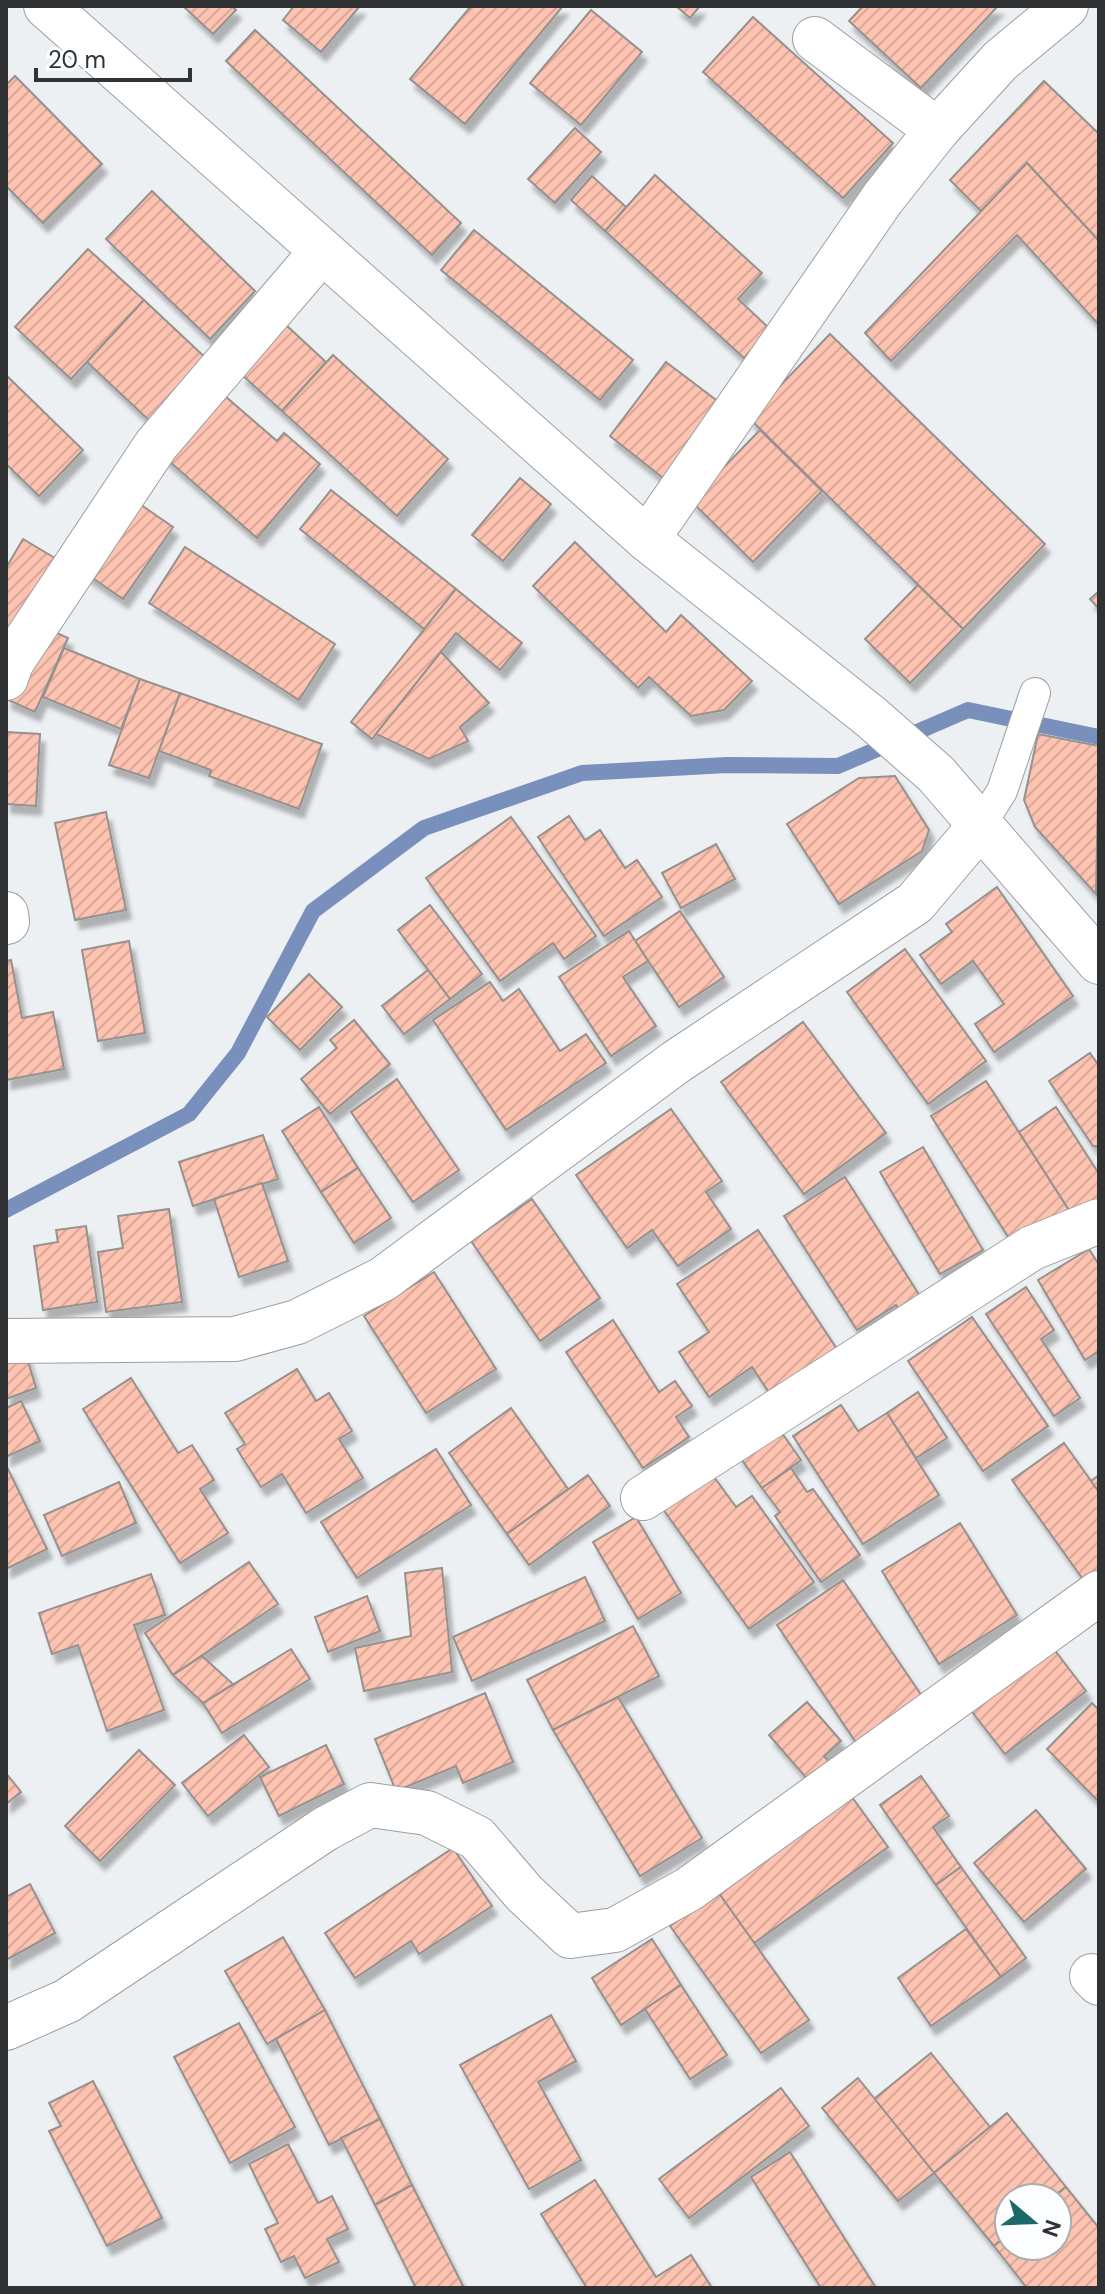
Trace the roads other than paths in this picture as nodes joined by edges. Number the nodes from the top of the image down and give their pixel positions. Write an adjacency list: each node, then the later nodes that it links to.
1 (46, 6): 5 (street)
2 (1066, 6): 4 (street)
3 (815, 39): 4 (street)
4 (937, 130): 6 (street)
5 (322, 251): 6 (street); 7 (street)
6 (647, 539): 9 (street)
7 (6, 678)
8 (1035, 693): 9 (lane)
9 (980, 826): 12 (street); 14 (street)
10 (6, 914): 11 (street)
11 (7, 922)
12 (1095, 951)
13 (1099, 1221): 15 (street)
14 (6, 1341)
15 (643, 1498)
16 (1099, 1593): 17 (street)
17 (6, 2028)

